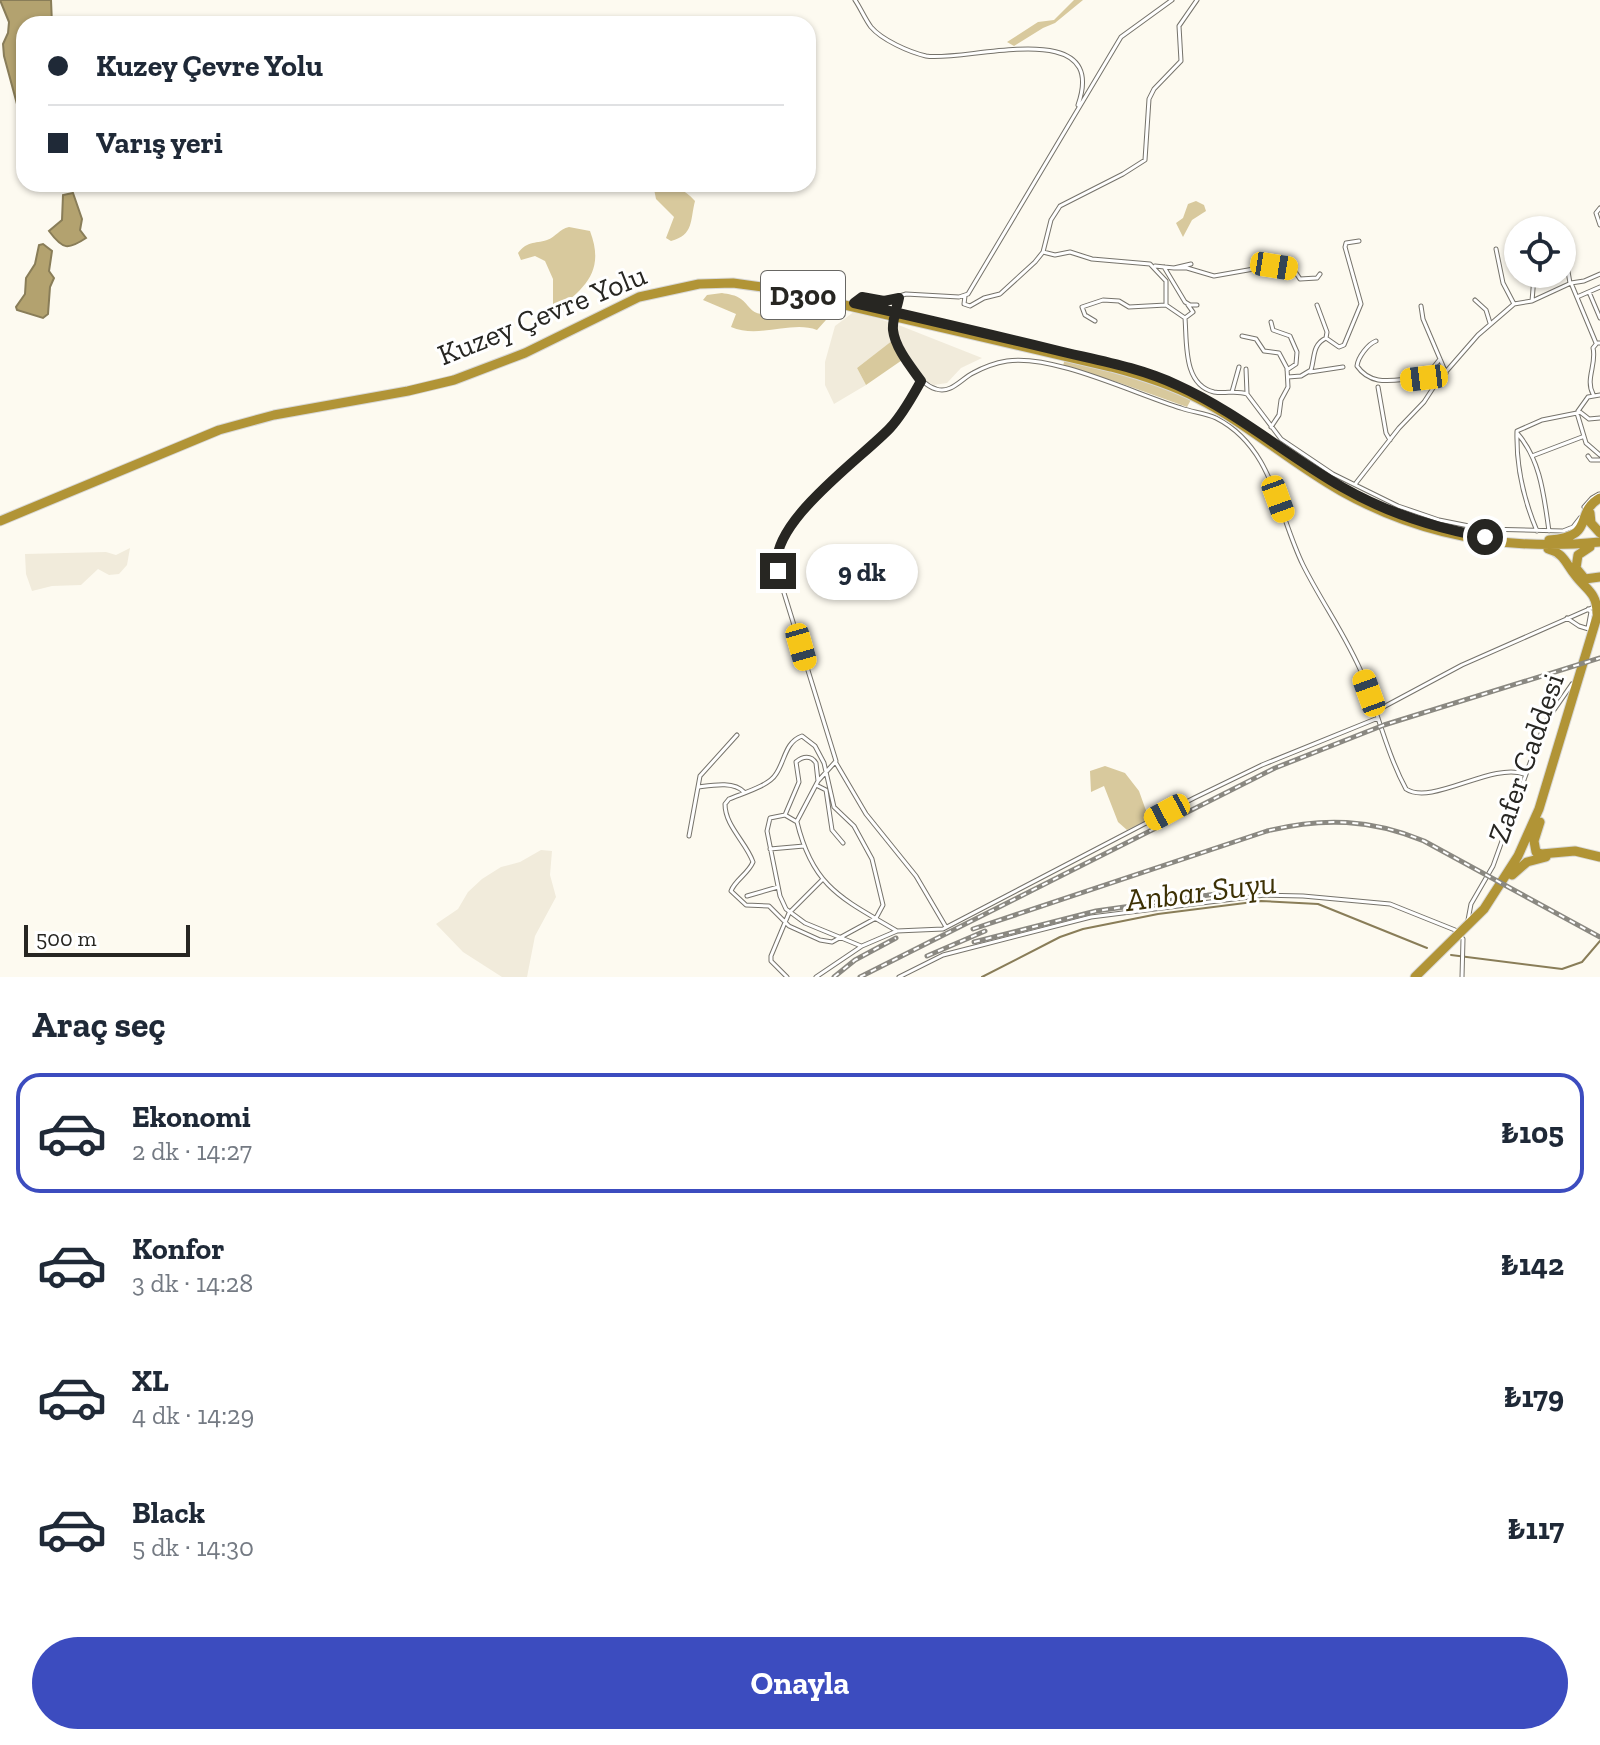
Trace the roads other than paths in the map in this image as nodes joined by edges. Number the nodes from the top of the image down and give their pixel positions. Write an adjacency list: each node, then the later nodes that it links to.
1 (855, 0): 4 (street)
2 (1172, 0): 4 (street)
3 (1197, 0): 9 (street)
4 (1076, 112): 22 (street)
5 (1600, 208): 6 (street)
6 (1600, 225)
7 (1359, 241): 41 (street)
8 (1496, 249): 28 (street)
9 (1043, 252): 11 (street); 22 (street)
10 (1191, 264): 13 (street)
11 (1155, 266): 12 (street); 29 (street)
12 (1164, 267): 13 (street); 30 (street)
13 (1175, 268): 14 (street)
14 (1320, 274)
15 (1600, 274): 16 (street)
16 (1576, 283)
17 (1600, 287): 21 (street)
18 (1533, 288): 26 (street)
19 (1562, 288): 26 (street)
20 (1573, 288): 23 (street)
21 (1589, 292): 23 (street); 34 (street)
22 (965, 296): 24 (street)
23 (1577, 297): 43 (street)
24 (899, 298): 27 (street); 36 (street, bridge)
25 (1475, 300): 39 (street)
26 (1532, 301): 28 (street)
27 (854, 303): 70 (highway, Kuzey Çevre Yolu / D300); 73 (highway, Kuzey Çevre Yolu / D300)
28 (1514, 304): 39 (street)
29 (1166, 305): 35 (street); 37 (street)
30 (1188, 305): 31 (street); 35 (street)
31 (1197, 305)
32 (1317, 305): 41 (street)
33 (1421, 306): 44 (street)
34 (1600, 316)
35 (1185, 318): 55 (street)
36 (893, 321): 53 (street)
37 (1095, 321)
38 (1271, 322): 48 (street)
39 (1491, 324): 50 (street)
40 (1242, 336): 48 (street)
41 (1326, 338): 49 (street)
42 (1376, 341): 52 (street)
43 (1598, 343): 57 (street)
44 (1440, 359): 50 (street); 52 (street)
45 (1239, 367): 55 (street)
46 (1343, 367): 49 (street)
47 (1246, 369): 56 (street)
48 (1287, 370): 51 (street)
49 (1310, 372): 51 (street)
50 (1446, 373): 52 (street)
51 (1288, 377): 61 (street)
52 (1436, 380): 64 (street)
53 (921, 381): 81 (street); 84 (street)
54 (1378, 387): 64 (street)
55 (1232, 392): 56 (street)
56 (1247, 394): 61 (street)
57 (1593, 394): 58 (street); 59 (street)
58 (1600, 395)
59 (1578, 412): 60 (street); 62 (street); 63 (street)
60 (1600, 418)
61 (1271, 427): 68 (street)
62 (1517, 433): 65 (street); 71 (street)
63 (1582, 437): 65 (street); 67 (street)
64 (1390, 440): 68 (street)
65 (1532, 456): 72 (street)
66 (1588, 456): 67 (street)
67 (1600, 458)
68 (1356, 483): 71 (street)
69 (1600, 498): 72 (street); 73 (highway); 74 (highway)
70 (0, 519): 75 (highway, Kuzey Çevre Yolu / D300)
71 (1537, 531): 72 (street)
72 (1549, 531)
73 (1512, 540): 74 (highway, Kuzey Çevre Yolu / D300)
74 (1600, 540): 75 (highway, Kuzey Çevre Yolu / D300); 76 (highway)
75 (1485, 541): 77 (highway)
76 (1600, 577)
77 (1595, 607): 78 (street); 79 (highway, Zafer Caddesi)
78 (1567, 618): 79 (street); 81 (street)
79 (1597, 627): 80 (highway, Zafer Caddesi); 90 (highway, Zafer Caddesi)
80 (1580, 678): 86 (street); 107 (highway, Zafer Caddesi)
81 (1376, 711): 82 (street)
82 (1378, 718): 86 (street); 105 (street)
83 (737, 735): 88 (street)
84 (836, 763): 85 (street); 105 (street)
85 (827, 773): 87 (street); 89 (street); 103 (street)
86 (1524, 774): 107 (street)
87 (817, 783): 91 (street); 92 (street); 94 (street)
88 (699, 787): 89 (street); 93 (street)
89 (744, 792): 104 (street)
90 (1542, 814): 97 (highway); 98 (highway, Zafer Caddesi)
91 (785, 815): 92 (street); 96 (street)
92 (797, 822): 95 (street)
93 (689, 836)
94 (843, 843)
95 (804, 846): 96 (street); 99 (street)
96 (770, 849): 100 (street)
97 (1600, 860): 98 (highway)
98 (1512, 875): 107 (highway, Zafer Caddesi)
99 (822, 880): 102 (street); 103 (street)
100 (778, 887): 101 (street); 102 (street)
101 (747, 896)
102 (789, 913): 104 (street); 108 (street)
103 (876, 918): 106 (street); 108 (street)
104 (785, 923): 108 (street); 110 (street)
105 (946, 927): 106 (street)
106 (897, 931): 109 (street)
107 (1463, 933): 112 (street); 113 (highway, Zafer Caddesi); 114 (street)
108 (844, 938): 109 (street)
109 (862, 946): 111 (street)
110 (787, 977)
111 (816, 977)
112 (899, 977)
113 (1418, 977)
114 (1462, 977)

